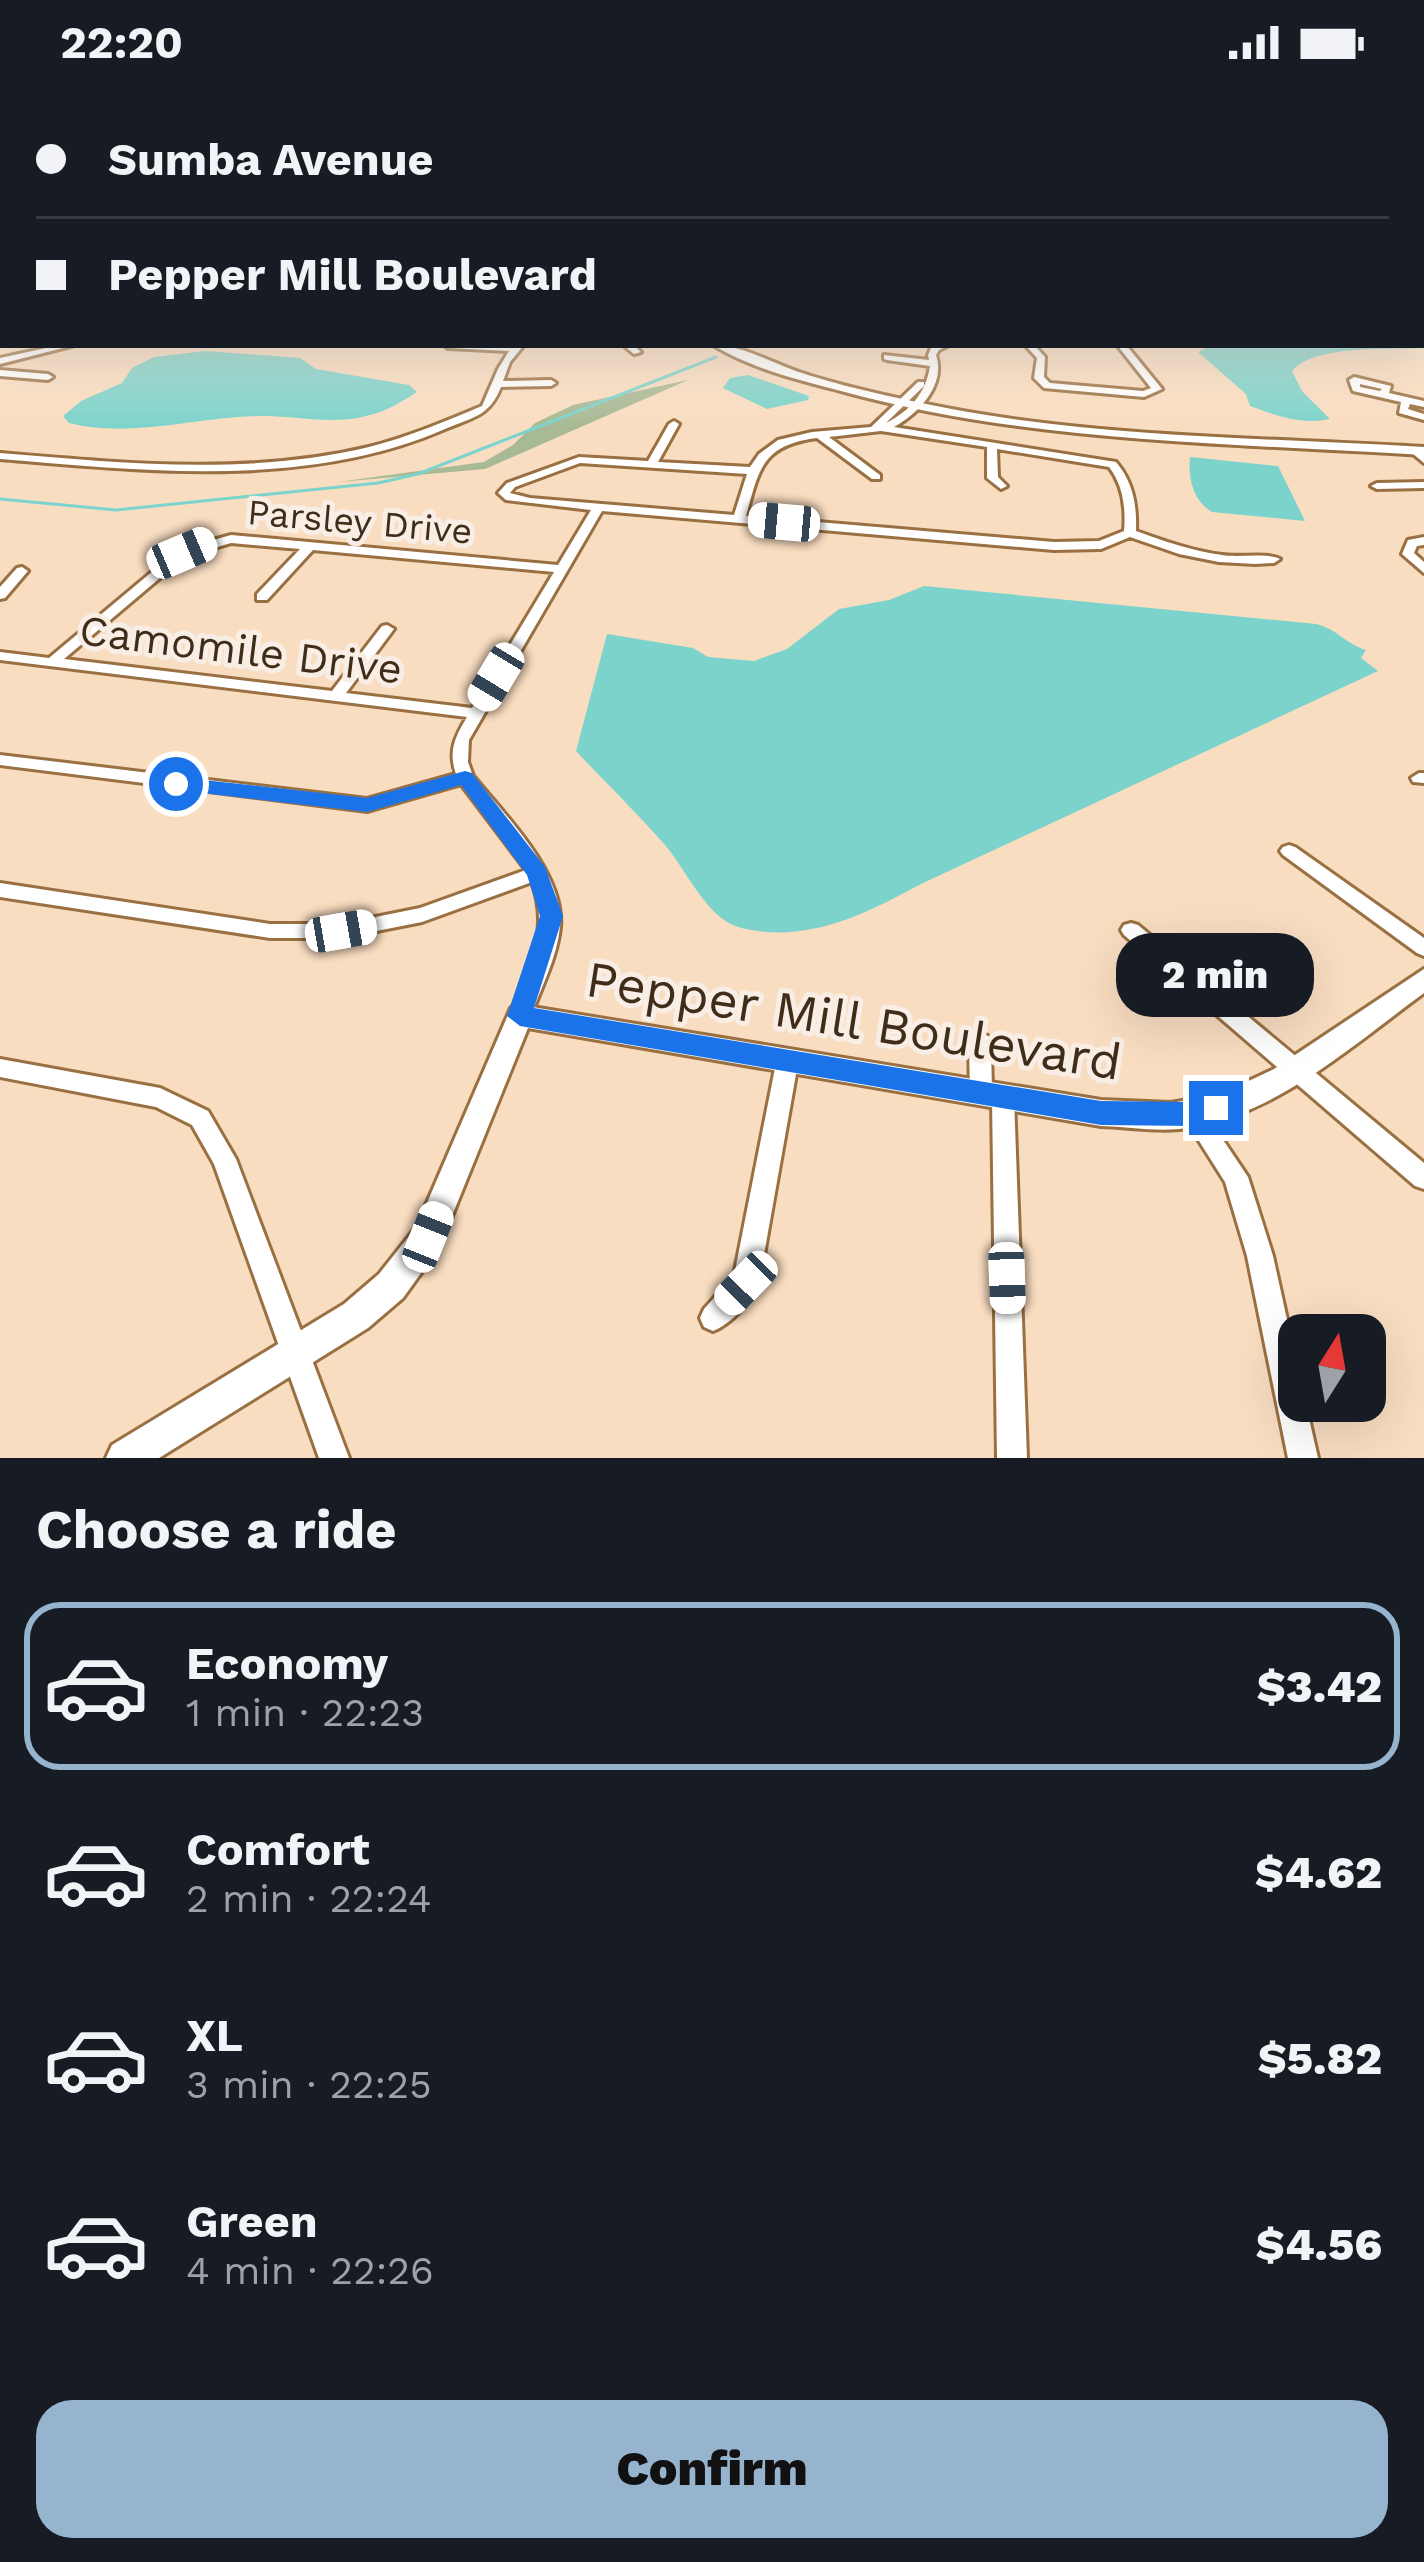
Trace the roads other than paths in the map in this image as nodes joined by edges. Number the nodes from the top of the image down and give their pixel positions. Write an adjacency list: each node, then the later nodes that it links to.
1 (49, 348): 11 (street)
2 (517, 348): 16 (street)
3 (632, 348): 9 (street)
4 (726, 348): 19 (street)
5 (747, 348): 19 (street)
6 (935, 348): 12 (street)
7 (1032, 348): 8 (street)
8 (1123, 348)
9 (638, 352)
10 (887, 356): 12 (street)
11 (0, 362)
12 (935, 364): 19 (street)
13 (0, 374): 14 (street)
14 (48, 376)
15 (551, 383): 16 (street)
16 (498, 384): 28 (street)
17 (1424, 390): 20 (street)
18 (1382, 395): 20 (street)
19 (910, 400): 24 (street); 27 (street)
20 (1407, 400): 21 (street); 22 (street)
21 (1424, 404)
22 (1424, 417)
23 (674, 424): 29 (street)
24 (876, 427): 25 (street); 26 (street)
25 (821, 436): 30 (street); 31 (street)
26 (992, 446): 33 (street); 37 (street)
27 (1422, 451)
28 (0, 456)
29 (653, 462): 30 (street); 35 (street)
30 (754, 471): 36 (street)
31 (876, 477)
32 (1424, 485): 34 (street)
33 (1001, 486)
34 (1377, 486)
35 (598, 508): 36 (street); 41 (street)
36 (739, 518): 37 (street)
37 (1130, 533): 40 (street)
38 (1424, 542): 42 (street)
39 (311, 545): 41 (street, Parsley Drive); 45 (street); 48 (street, Parsley Drive)
40 (1274, 559)
41 (561, 569): 50 (street)
42 (1424, 569)
43 (22, 571): 44 (street)
44 (0, 595)
45 (262, 596)
46 (387, 629): 49 (street)
47 (0, 656): 48 (street, Camomile Drive)
48 (52, 662): 49 (street, Camomile Drive)
49 (336, 696): 50 (street, Camomile Drive)
50 (474, 713): 52 (street)
51 (0, 760): 52 (street)
52 (465, 777): 54 (street)
53 (1289, 851): 57 (street)
54 (537, 873): 55 (street); 59 (street)
55 (0, 890)
56 (1131, 930): 63 (street)
57 (1424, 948)
58 (1424, 979): 63 (street, Pepper Mill Boulevard)
59 (520, 1016): 61 (street, Pepper Mill Boulevard); 68 (street)
60 (980, 1042): 64 (street)
61 (788, 1063): 64 (street, Pepper Mill Boulevard); 67 (street)
62 (0, 1068): 68 (street)
63 (1295, 1069): 65 (street, Pepper Mill Boulevard); 66 (street)
64 (992, 1096): 65 (street, Pepper Mill Boulevard); 71 (street)
65 (1192, 1114): 72 (street)
66 (1424, 1178)
67 (713, 1318)
68 (294, 1355): 69 (street); 70 (street)
69 (125, 1458)
70 (334, 1458)
71 (1012, 1458)
72 (1303, 1458)

